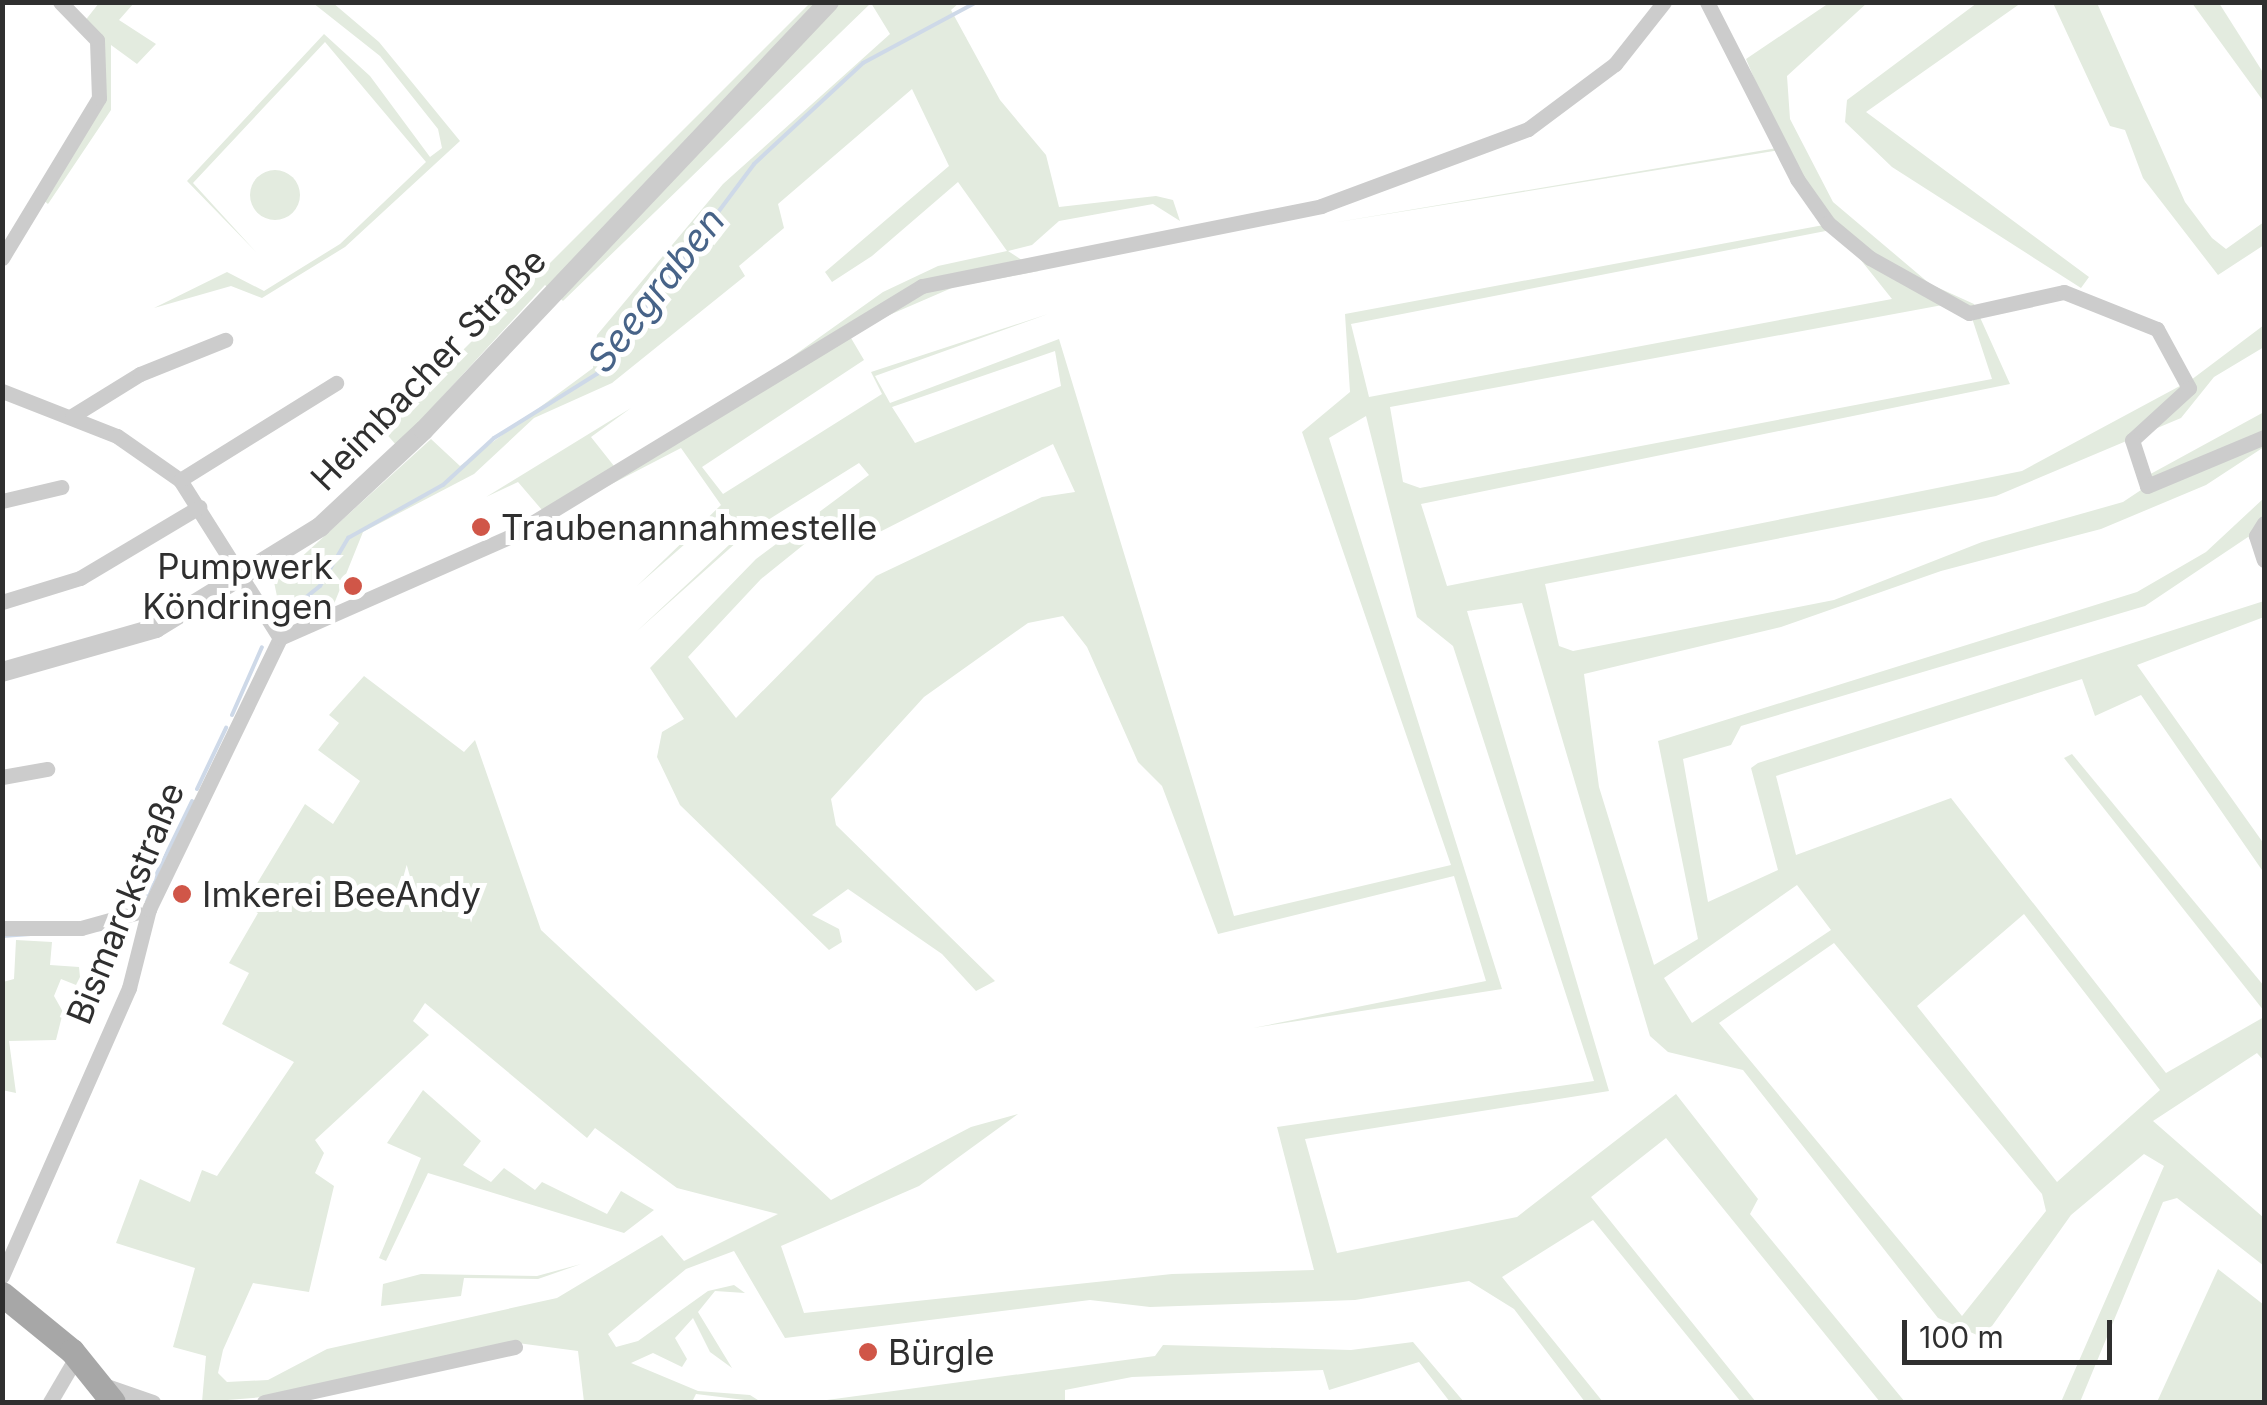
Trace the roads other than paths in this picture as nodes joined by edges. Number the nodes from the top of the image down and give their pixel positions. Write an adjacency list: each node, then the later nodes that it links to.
1 (60, 2): 5 (street)
2 (829, 2): 17 (street, Heimbacher Straße)
3 (1664, 2): 19 (street)
4 (1707, 2): 10 (street)
5 (2, 258)
6 (225, 340): 9 (street)
7 (336, 382): 11 (street)
8 (2, 391): 9 (street)
9 (72, 416): 11 (street)
10 (2264, 437)
11 (180, 480): 14 (street)
12 (61, 487): 13 (street)
13 (2, 501)
14 (199, 507): 17 (street); 18 (street)
15 (2264, 523): 16 (street)
16 (2264, 560)
17 (245, 580): 19 (street); 20 (street, Heimbacher Straße)
18 (2, 602)
19 (280, 638): 23 (street, Bismarckstraße)
20 (2, 672)
21 (47, 769): 22 (street)
22 (2, 776)
23 (149, 910): 24 (street); 25 (street, Bismarckstraße)
24 (2, 928)
25 (2, 1276)
26 (2, 1294): 28 (main road)
27 (515, 1347): 32 (street)
28 (77, 1356): 29 (main road); 30 (street)
29 (106, 1393): 31 (street)
30 (50, 1402)
31 (153, 1402)
32 (264, 1402)

